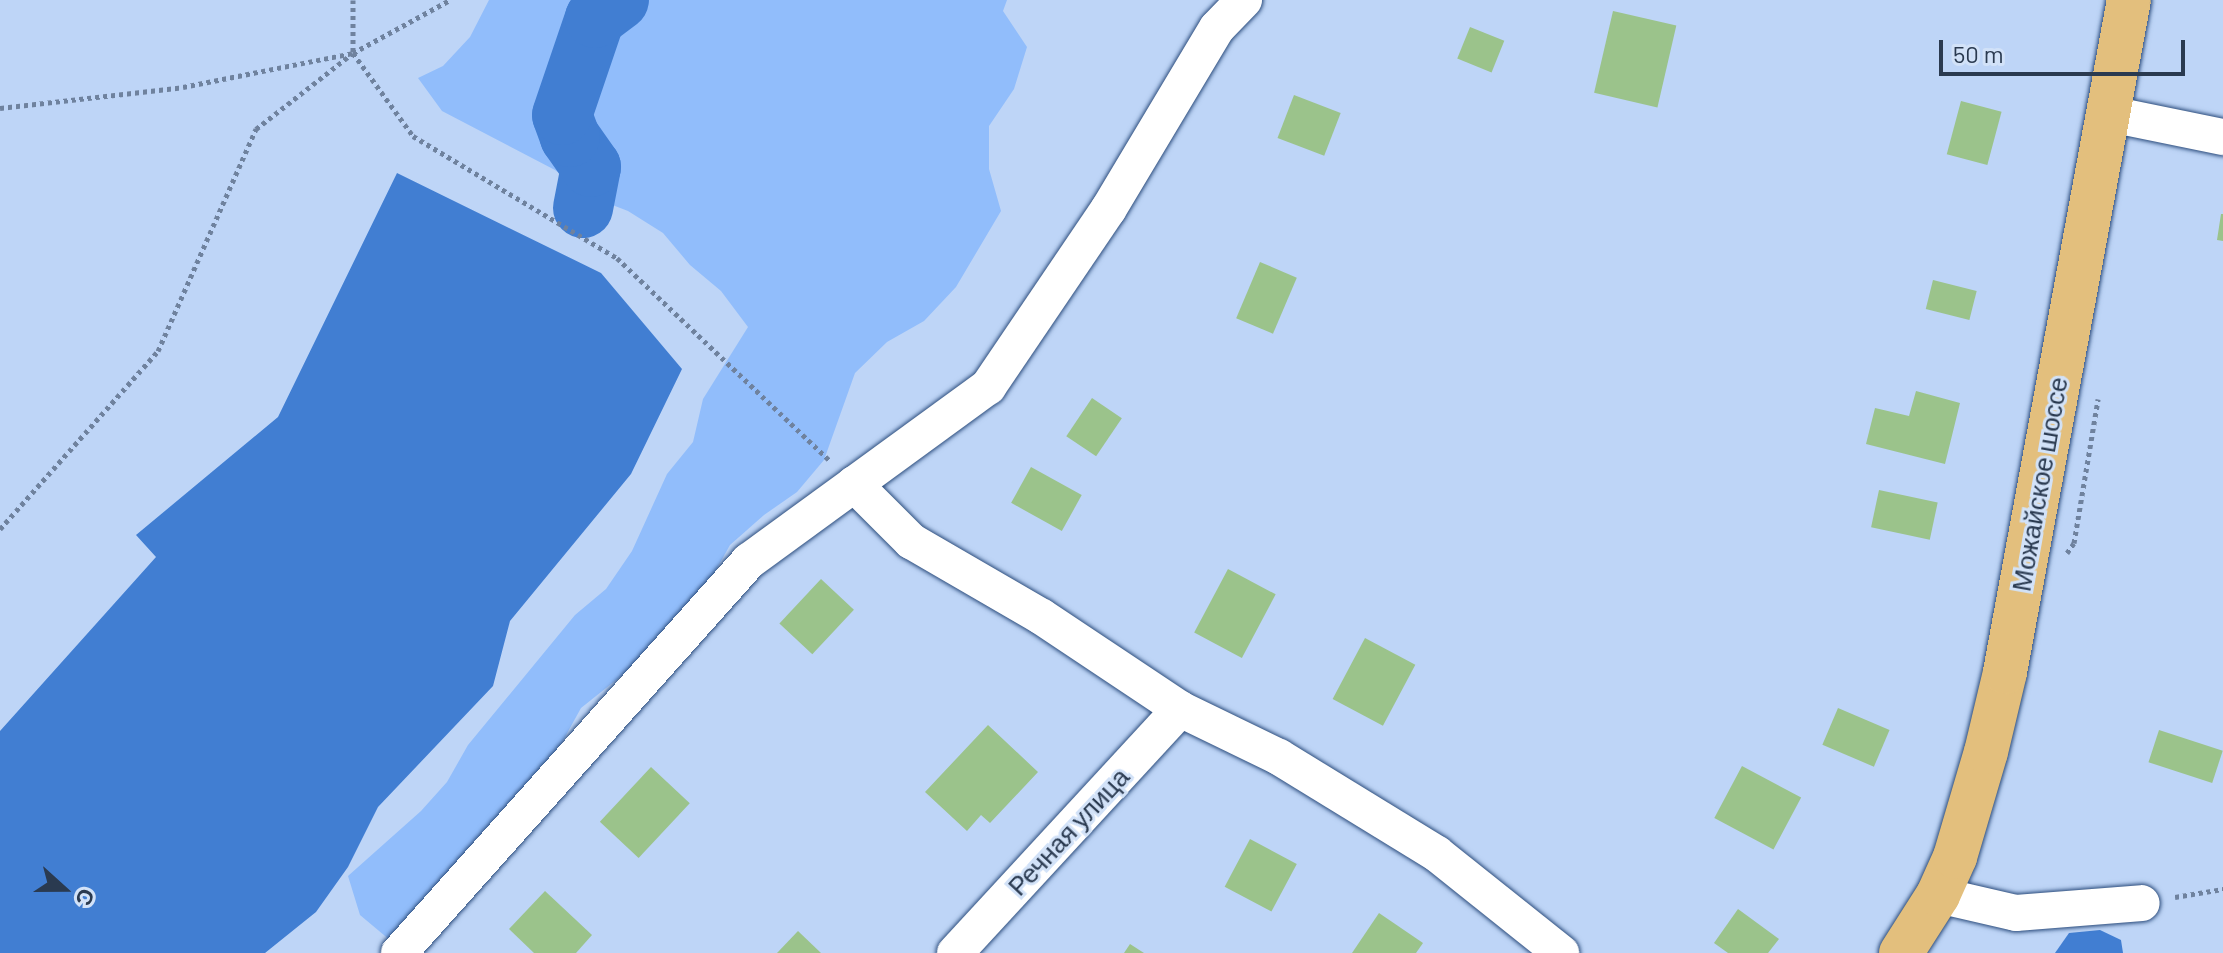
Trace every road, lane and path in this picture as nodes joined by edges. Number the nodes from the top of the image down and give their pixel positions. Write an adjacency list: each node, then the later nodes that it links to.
1 (353, 0): 5 (path)
2 (450, 0): 5 (path)
3 (1244, 0): 9 (street)
4 (2129, 0): 7 (main road, Можайское шоссе)
5 (353, 53): 6 (path); 9 (path); 10 (path)
6 (0, 108)
7 (2110, 114): 8 (street); 13 (main road, Можайское шоссе)
8 (2223, 137)
9 (854, 484): 11 (street); 15 (street)
10 (0, 529)
11 (1180, 709): 16 (street, Речная улица); 17 (street)
12 (2223, 889): 14 (path)
13 (1938, 895): 14 (street); 18 (main road, Можайское шоссе)
14 (2142, 903)
15 (399, 953)
16 (955, 953)
17 (1561, 953)
18 (1901, 953)

